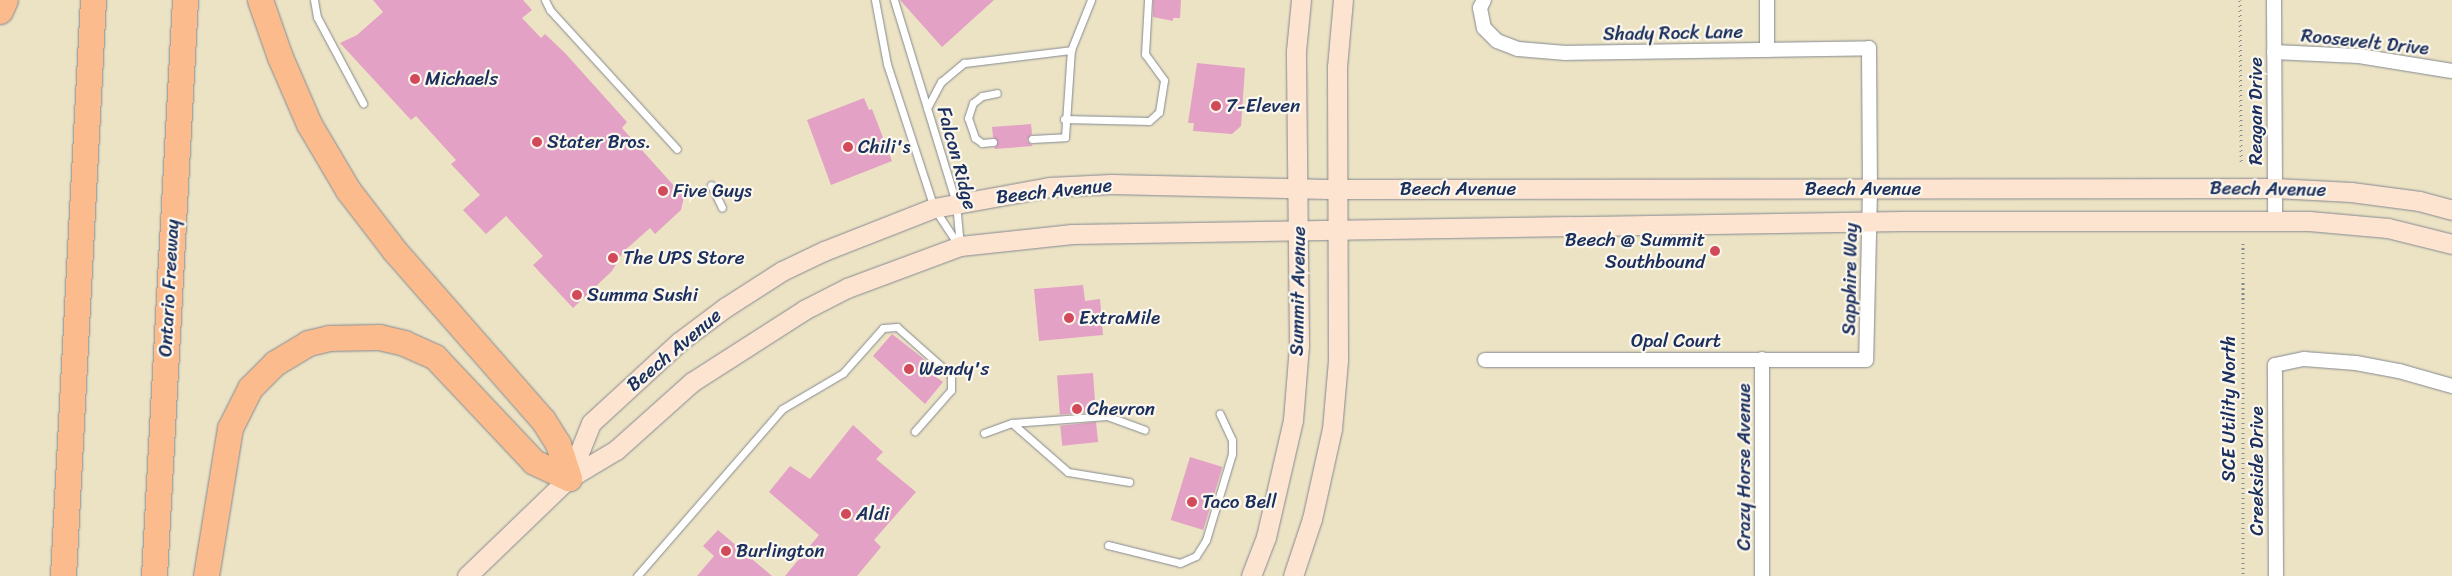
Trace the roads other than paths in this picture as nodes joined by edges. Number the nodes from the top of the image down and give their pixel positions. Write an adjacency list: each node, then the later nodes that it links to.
1 (5, 0): 16 (highway)
2 (93, 0): 56 (highway)
3 (185, 0): 57 (highway, Ontario Freeway)
4 (260, 0): 53 (highway)
5 (314, 0): 23 (lane)
6 (545, 0): 28 (lane)
7 (875, 0): 36 (lane, Falcon Ridge)
8 (894, 0): 24 (lane, Falcon Ridge)
9 (1091, 0): 18 (lane)
10 (1148, 0): 25 (lane)
11 (1302, 0): 30 (main road, Summit Avenue)
12 (1343, 0): 32 (main road)
13 (1484, 0): 19 (street, Shady Rock Lane)
14 (1766, 0): 19 (street)
15 (2274, 0): 20 (street, Reagan Drive)
16 (0, 11)
17 (1870, 48): 19 (street, Shady Rock Lane); 33 (street, Sapphire Way)
18 (1071, 50): 24 (lane); 25 (lane)
19 (1767, 50)
20 (2274, 52): 21 (street, Roosevelt Drive); 31 (street, Reagan Drive)
21 (2452, 71)
22 (996, 93): 27 (lane)
23 (363, 103)
24 (926, 108): 34 (lane, Falcon Ridge)
25 (1064, 118): 26 (lane)
26 (1032, 139)
27 (993, 142)
28 (677, 149)
29 (711, 185): 35 (lane)
30 (1298, 187): 32 (main road, Beech Avenue); 34 (main road, Beech Avenue); 40 (main road, Summit Avenue)
31 (2275, 188): 33 (main road, Beech Avenue); 37 (main road, Beech Avenue); 38 (street, Reagan Drive)
32 (1340, 189): 33 (main road, Beech Avenue); 41 (main road)
33 (1870, 190): 39 (street, Sapphire Way)
34 (956, 202): 36 (main road, Beech Avenue); 43 (lane, Falcon Ridge)
35 (722, 208)
36 (934, 208): 43 (lane, Falcon Ridge); 53 (main road, Beech Avenue)
37 (2452, 210)
38 (2275, 221): 39 (main road, Beech Avenue); 42 (main road, Beech Avenue)
39 (1870, 223): 41 (main road, Beech Avenue); 46 (street, Sapphire Way)
40 (1299, 231): 41 (main road, Beech Avenue); 43 (main road, Beech Avenue); 61 (main road, Summit Avenue)
41 (1340, 231): 62 (main road)
42 (2452, 244)
43 (960, 246): 53 (main road, Beech Avenue)
44 (1762, 359): 45 (street, Opal Court); 46 (street, Opal Court); 63 (street, Crazy Horse Avenue)
45 (1485, 360)
46 (1866, 360)
47 (2452, 386): 64 (street, Creekside Drive)
48 (1220, 414): 55 (lane)
49 (1012, 424): 50 (lane); 52 (lane); 54 (lane)
50 (1145, 430)
51 (915, 431): 60 (lane)
52 (984, 432)
53 (569, 478): 58 (highway); 59 (main road, Beech Avenue)
54 (1129, 482)
55 (1108, 545)
56 (63, 576)
57 (154, 576)
58 (206, 576)
59 (467, 576)
60 (637, 576)
61 (1252, 576)
62 (1293, 576)
63 (1762, 576)
64 (2276, 576)

